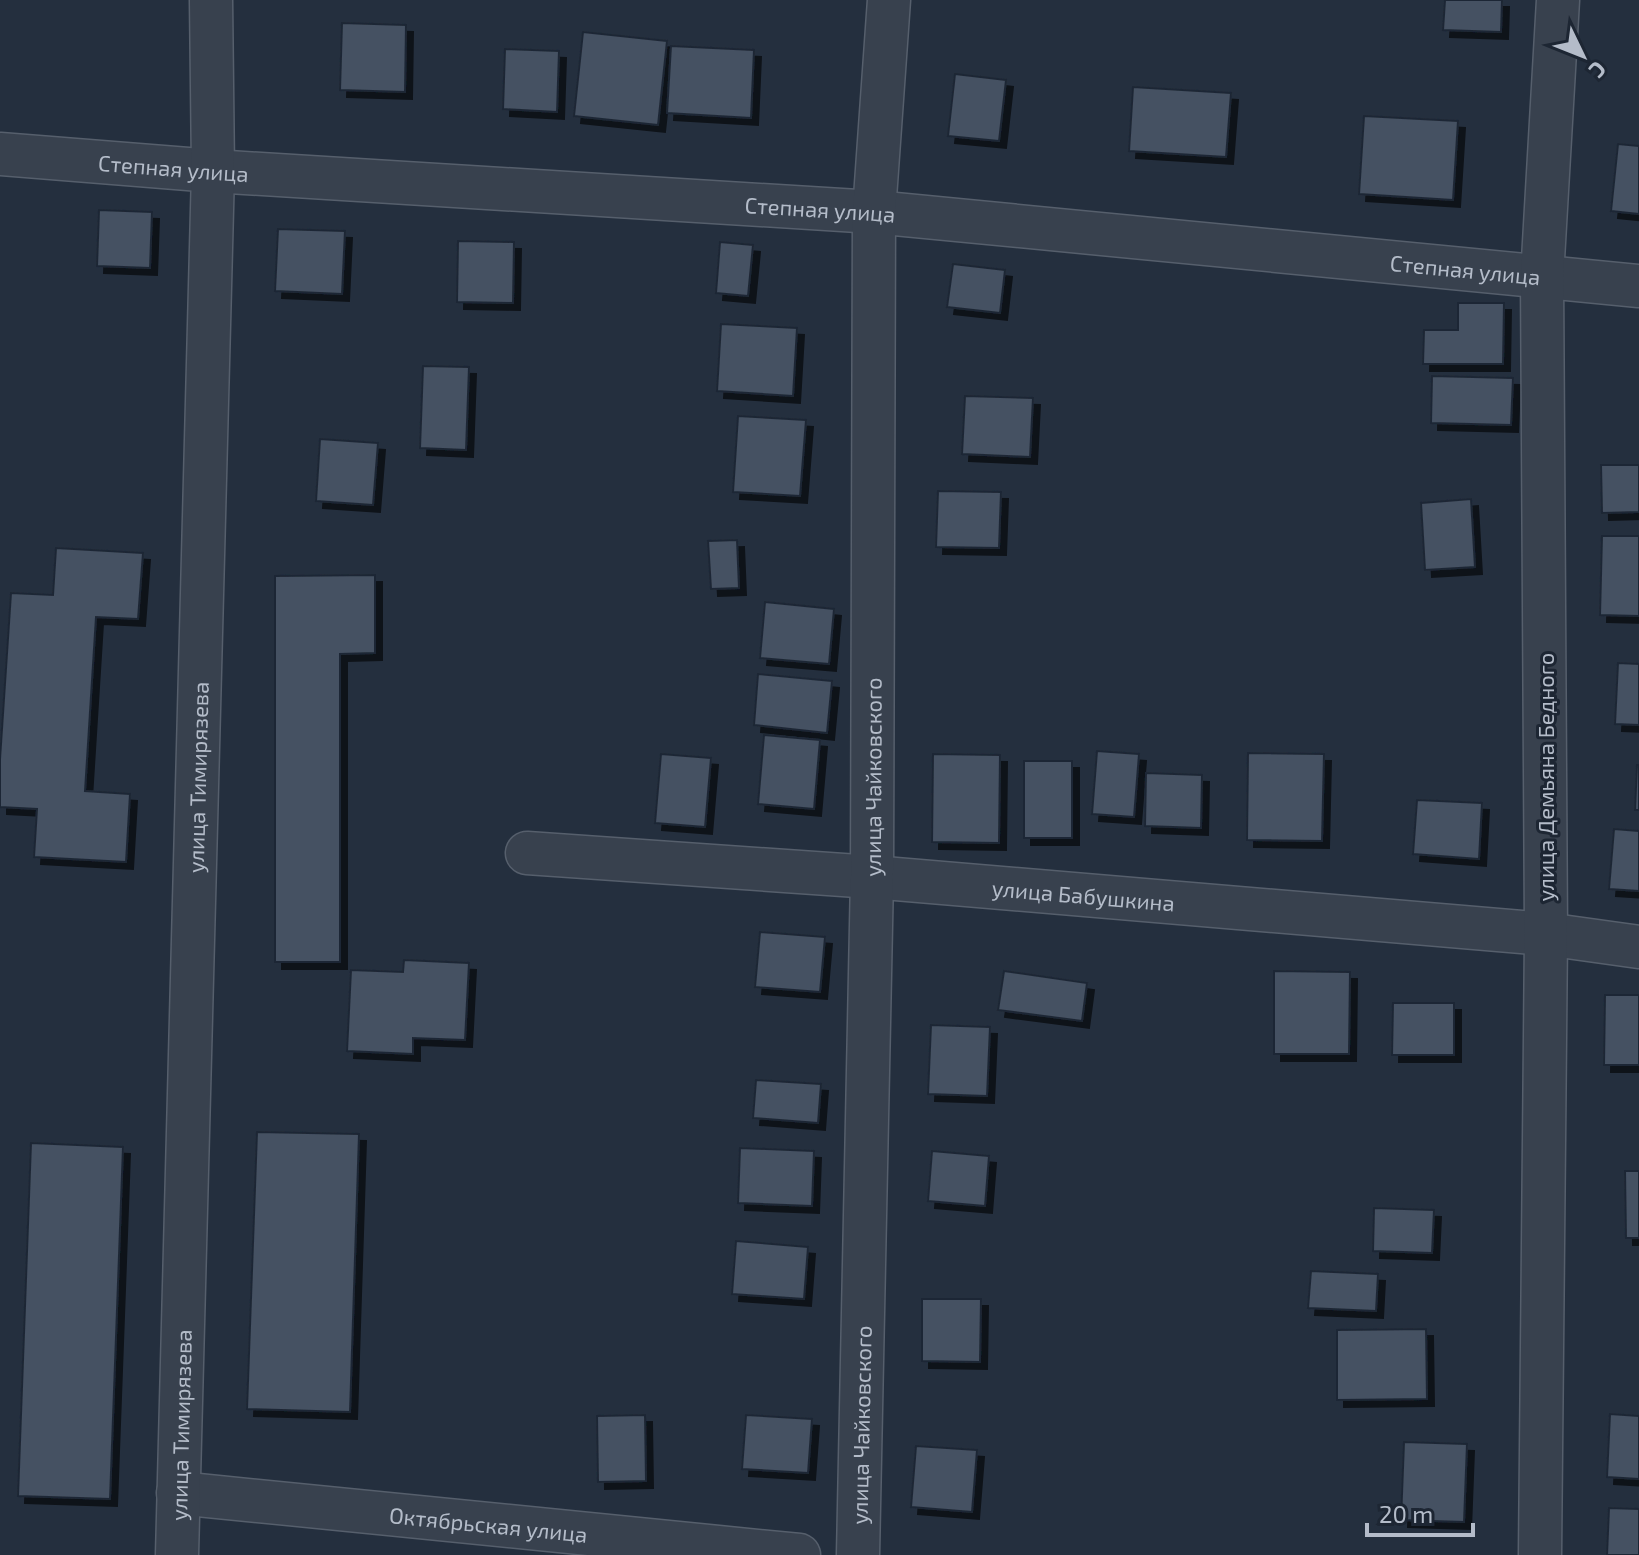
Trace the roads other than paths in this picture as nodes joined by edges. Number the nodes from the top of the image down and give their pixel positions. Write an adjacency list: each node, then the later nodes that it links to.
1 (211, 0): 5 (street, улица Тимирязева)
2 (889, 0): 6 (street, улица Чайковского)
3 (1558, 0): 7 (street, улица Демьяна Бедного)
4 (0, 154): 5 (street, Степная улица)
5 (213, 171): 6 (street, Степная улица); 13 (street, улица Тимирязева)
6 (874, 212): 7 (street, Степная улица); 10 (street, улица Чайковского)
7 (1542, 277): 8 (street, Степная улица); 11 (street, улица Демьяна Бедного)
8 (1639, 286)
9 (527, 853): 10 (street, улица Бабушкина)
10 (872, 877): 11 (street, улица Бабушкина); 16 (street, улица Чайковского)
11 (1546, 934): 12 (street, улица Бабушкина); 17 (street, улица Демьяна Бедного)
12 (1639, 947)
13 (178, 1493): 14 (street, улица Тимирязева); 15 (street, Октябрьская улица)
14 (177, 1555)
15 (799, 1555)
16 (858, 1555)
17 (1540, 1555)

